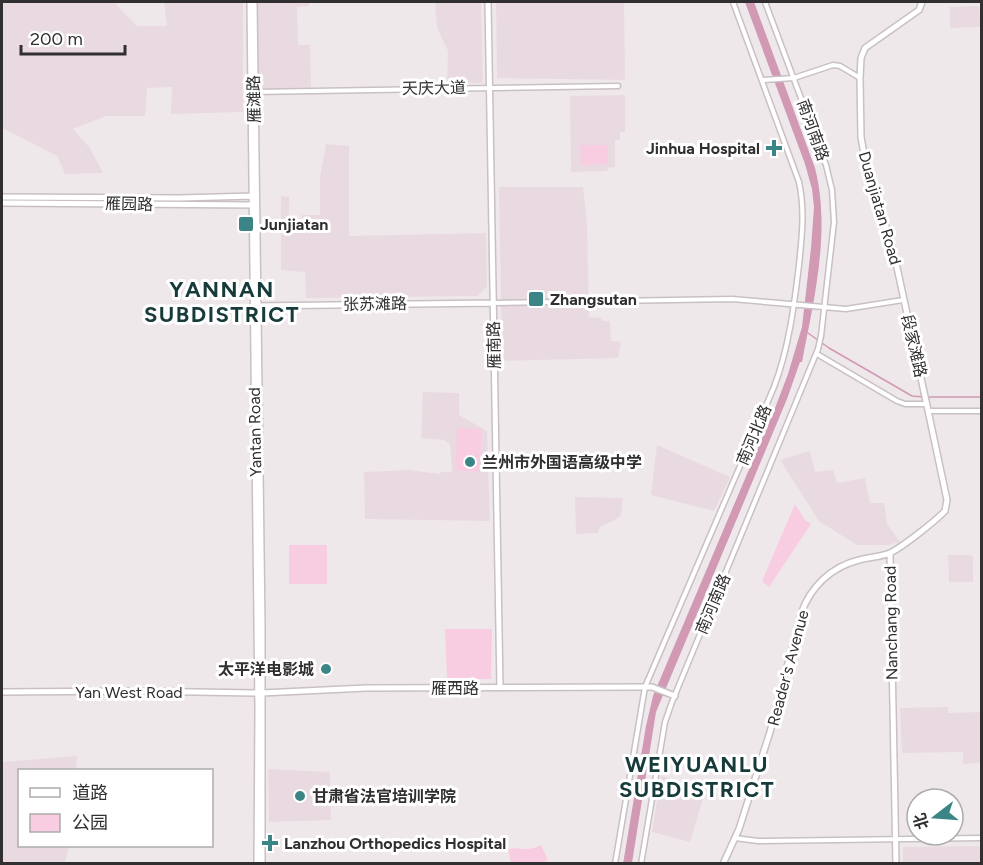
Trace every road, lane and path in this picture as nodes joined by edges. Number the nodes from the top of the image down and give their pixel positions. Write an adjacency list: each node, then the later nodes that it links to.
1 (252, 2): 11 (main road)
2 (488, 2): 10 (main road, 雁南路)
3 (733, 2): 8 (street, 南河北路)
4 (765, 2): 6 (street, 南河南路)
5 (922, 2): 7 (main road, Duanjiatan Road)
6 (794, 78): 7 (street); 8 (street); 20 (street, 南河南路)
7 (860, 78): 16 (main road, Duanjiatan Road)
8 (763, 80): 18 (street, 南河北路)
9 (618, 86): 10 (street, 天庆大道)
10 (490, 87): 11 (street, 天庆大道); 17 (main road, 雁南路)
11 (252, 92): 13 (main road, 雁滩路)
12 (2, 196): 13 (main road, 雁园路)
13 (254, 196): 15 (main road, Yantan Road)
14 (2, 204): 15 (main road, 雁园路)
15 (254, 205): 19 (main road, Yantan Road)
16 (903, 300): 20 (street); 22 (main road, 段家滩路, bridge)
17 (493, 303): 18 (street); 19 (main road, 张苏滩路); 27 (main road, 雁南路)
18 (794, 305): 20 (street); 26 (street, 南河北路)
19 (256, 306): 29 (main road, Yantan Road)
20 (825, 307): 21 (street, 南河南路, bridge)
21 (818, 352): 22 (street); 30 (street, 南河南路)
22 (926, 403): 23 (main road, 段家滩路)
23 (928, 411): 24 (street); 25 (main road, Nanchang Road)
24 (981, 411)
25 (890, 553): 31 (main road, Reader's Avenue); 33 (main road, Nanchang Road)
26 (645, 687): 27 (main road, 雁西路); 30 (main road, 雁西路); 36 (street, 南河北路)
27 (500, 688): 29 (main road, 雁西路)
28 (2, 692): 29 (main road, Yan West Road)
29 (260, 693): 34 (main road, Yantan Road); 35 (main road, Yantan Road)
30 (675, 696): 37 (street, 南河南路)
31 (735, 838): 33 (street); 38 (main road, Reader's Avenue)
32 (981, 838): 33 (street)
33 (895, 840): 39 (main road, Nanchang Road)
34 (257, 864)
35 (262, 864)
36 (615, 864)
37 (641, 864)
38 (723, 864)
39 (896, 864)

